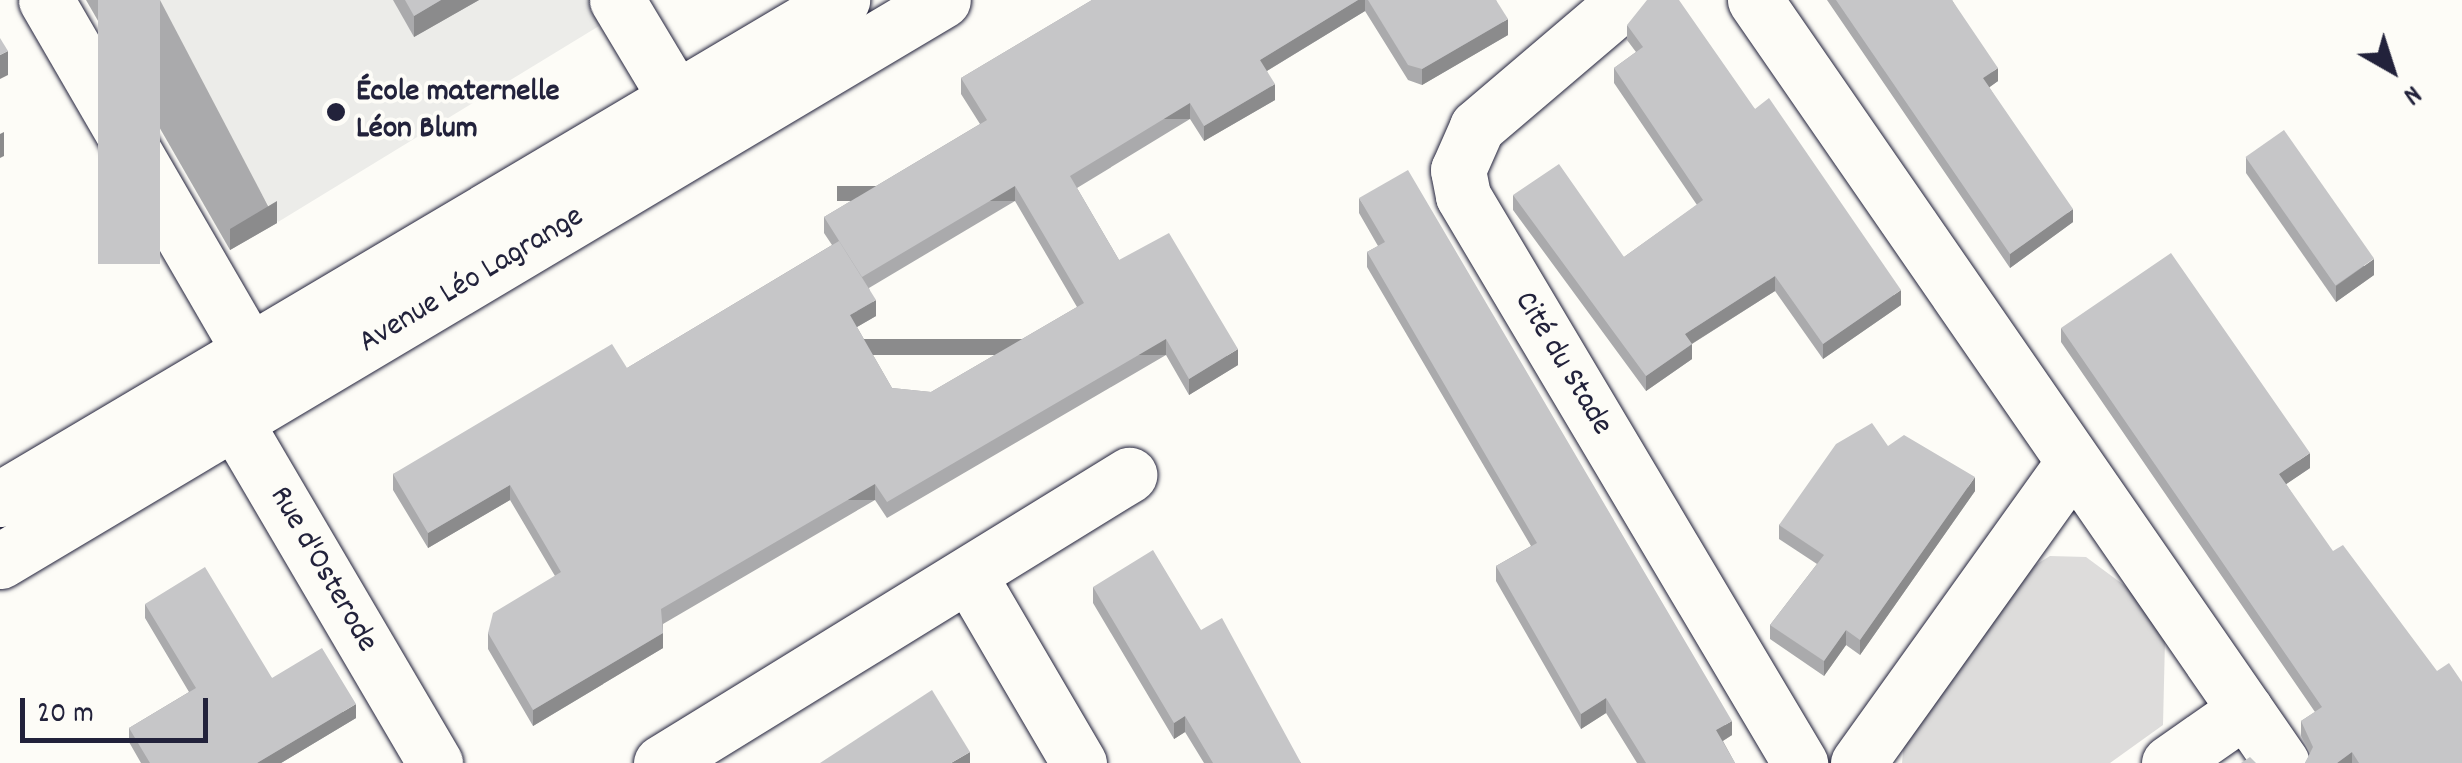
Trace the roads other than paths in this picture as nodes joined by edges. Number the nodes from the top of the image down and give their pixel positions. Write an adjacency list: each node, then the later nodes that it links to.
1 (46, 0): 8 (street, Rue d'Osterode)
2 (617, 0): 7 (street)
3 (842, 0): 7 (street, Avenue Léo Lagrange)
4 (943, 0): 7 (street, Avenue Léo Lagrange)
5 (1626, 0): 18 (street, Cité du Stade)
6 (1754, 0): 9 (street)
7 (689, 121): 8 (street, Avenue Léo Lagrange)
8 (242, 388): 11 (street, Avenue Léo Lagrange); 12 (street, Avenue Léo Lagrange); 15 (street, Rue d'Osterode)
9 (2074, 463): 14 (street); 19 (street)
10 (1128, 475): 13 (street)
11 (0, 500)
12 (0, 561)
13 (968, 575): 16 (street); 17 (street)
14 (2245, 710): 20 (street); 21 (street)
15 (435, 763)
16 (661, 763)
17 (1079, 763)
18 (1800, 763)
19 (1858, 763)
20 (2169, 763)
21 (2282, 763)

